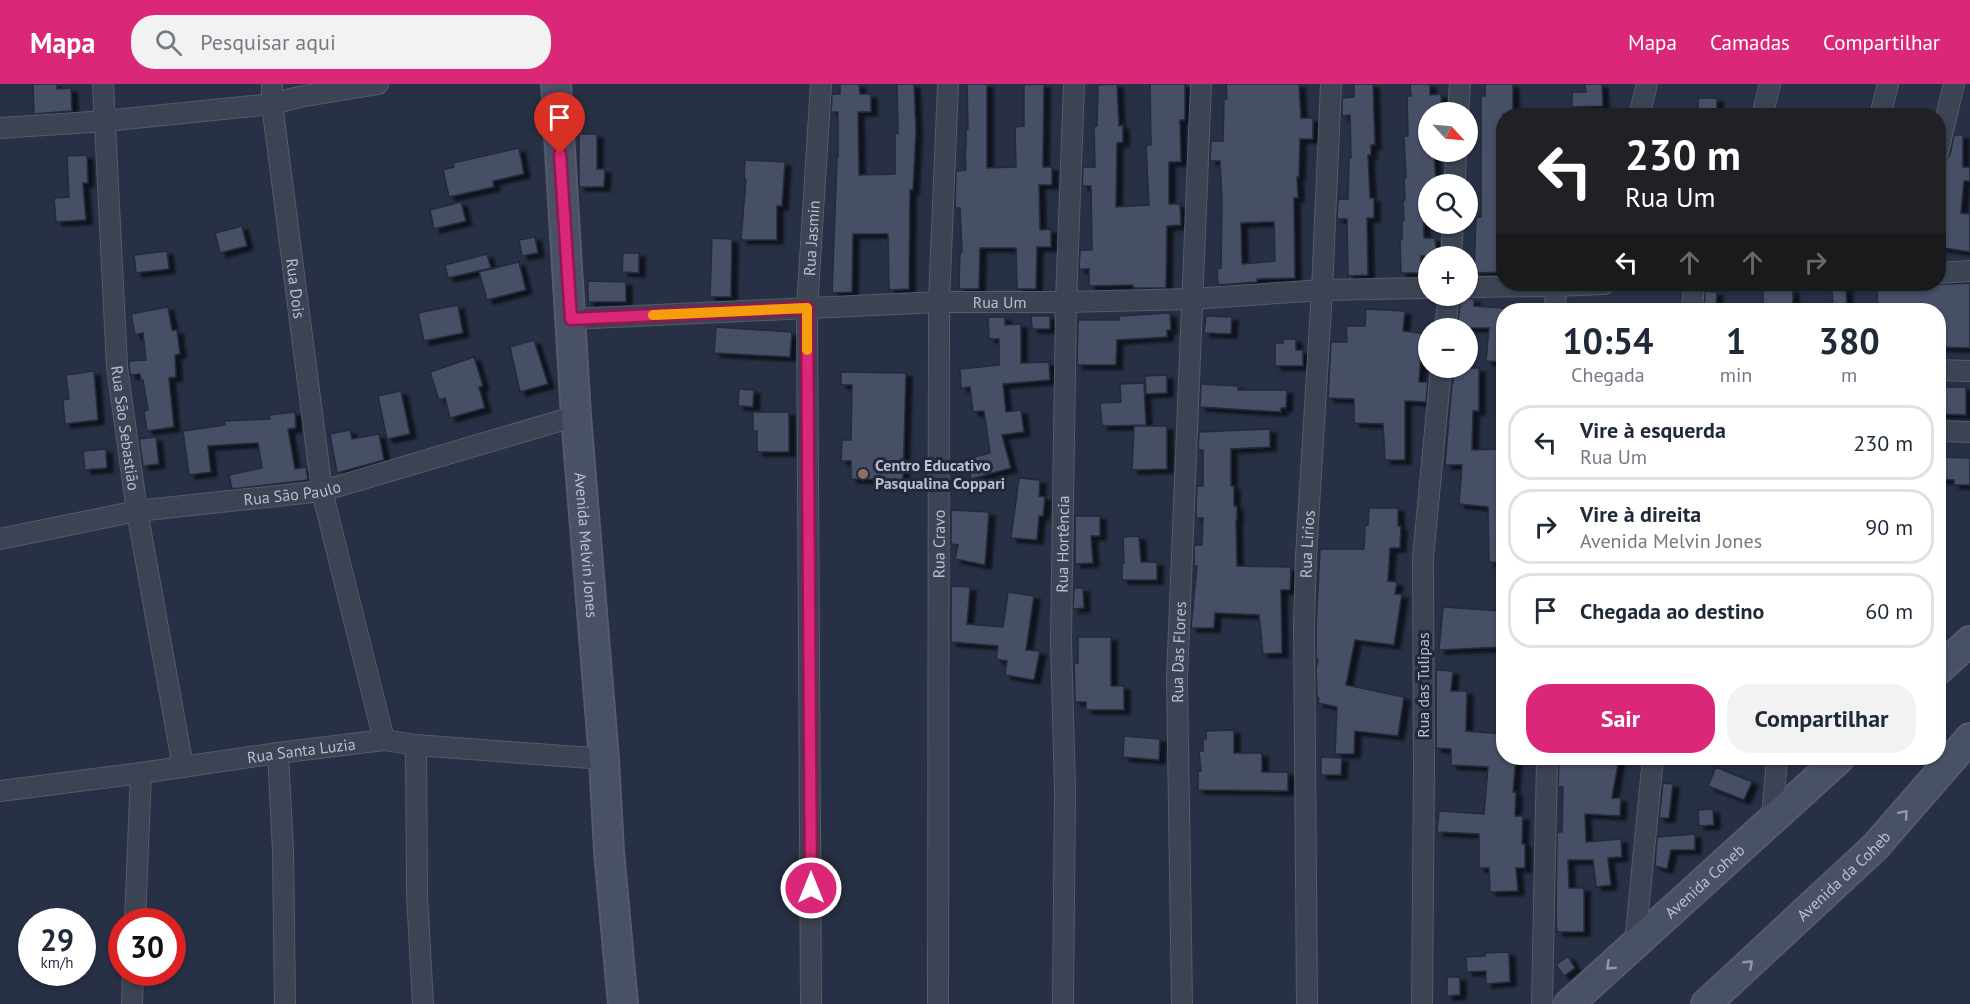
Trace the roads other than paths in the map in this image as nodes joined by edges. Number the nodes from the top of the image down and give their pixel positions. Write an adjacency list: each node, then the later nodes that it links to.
1 (103, 84): 21 (street, Rua São Sebastião)
2 (272, 84): 16 (street, Rua Dois)
3 (378, 84): 16 (street)
4 (556, 84): 33 (main road, Avenida Melvin Jones)
5 (821, 84): 32 (street, Rua Jasmin)
6 (948, 84): 30 (street, Rua Cravo)
7 (1074, 84): 31 (street, Rua Hortência)
8 (1201, 84): 29 (street)
9 (1331, 84): 28 (street, Rua Lirios)
10 (1460, 84): 15 (street)
11 (1647, 84): 17 (street)
12 (1770, 84): 18 (street)
13 (1888, 84): 19 (street)
14 (1954, 84): 20 (street)
15 (1459, 102)
16 (272, 104): 21 (street); 40 (street, Rua Dois)
17 (1641, 108)
18 (1764, 108)
19 (1883, 108)
20 (1946, 118)
21 (105, 121): 22 (street); 41 (street, Rua São Sebastião)
22 (0, 128)
23 (1970, 271): 24 (street)
24 (1946, 272)
25 (1478, 287): 26 (street)
26 (1496, 287)
27 (1418, 288): 28 (street, Rua Um)
28 (1322, 290): 29 (street, Rua Um); 69 (street, Rua Lirios)
29 (1191, 299): 31 (street, Rua Um); 68 (street, Rua Das Flores)
30 (939, 302): 31 (street, Rua Um); 32 (street, Rua Um); 66 (street, Rua Cravo)
31 (1066, 302): 67 (street, Rua Hortência)
32 (807, 308): 33 (street, Rua Um); 65 (street, Rua Jasmin)
33 (571, 319): 37 (main road, Avenida Melvin Jones)
34 (1946, 370): 35 (street)
35 (1970, 370)
36 (1440, 378): 70 (street, Rua das Tulipas)
37 (576, 416): 40 (street, Rua São Paulo); 49 (main road, Avenida Melvin Jones)
38 (1946, 431): 39 (street)
39 (1970, 432)
40 (322, 490): 41 (street, Rua São Paulo); 46 (street, Rua Dois)
41 (137, 511): 42 (street, Rua São Paulo); 54 (street, Rua São Sebastião)
42 (0, 538)
43 (1970, 641): 44 (main road)
44 (1946, 663)
45 (1970, 738): 73 (main road, Avenida da Coheb, one-way to 45)
46 (384, 740): 47 (street, Rua Santa Luzia); 48 (street, Rua Santa Luzia)
47 (416, 745): 49 (street, Rua Santa Luzia); 63 (street)
48 (278, 753): 54 (street, Rua Santa Luzia); 62 (street)
49 (604, 759): 64 (main road, Avenida Melvin Jones)
50 (1547, 765): 71 (street)
51 (1652, 765): 59 (street)
52 (1776, 765): 57 (street)
53 (1832, 765): 57 (main road, Avenida Coheb)
54 (183, 767): 55 (street, Rua Santa Luzia)
55 (141, 773): 56 (street, Rua Santa Luzia); 58 (street)
56 (0, 790)
57 (1772, 819): 59 (main road, Avenida Coheb)
58 (136, 908)
59 (1635, 943): 72 (main road, Avenida Coheb, one-way to 72)
60 (133, 986): 61 (street)
61 (132, 1004)
62 (285, 1004)
63 (423, 1004)
64 (623, 1004)
65 (811, 1004)
66 (938, 1004)
67 (1063, 1004)
68 (1182, 1004)
69 (1307, 1004)
70 (1422, 1004)
71 (1542, 1004)
72 (1569, 1004)
73 (1706, 1004)

